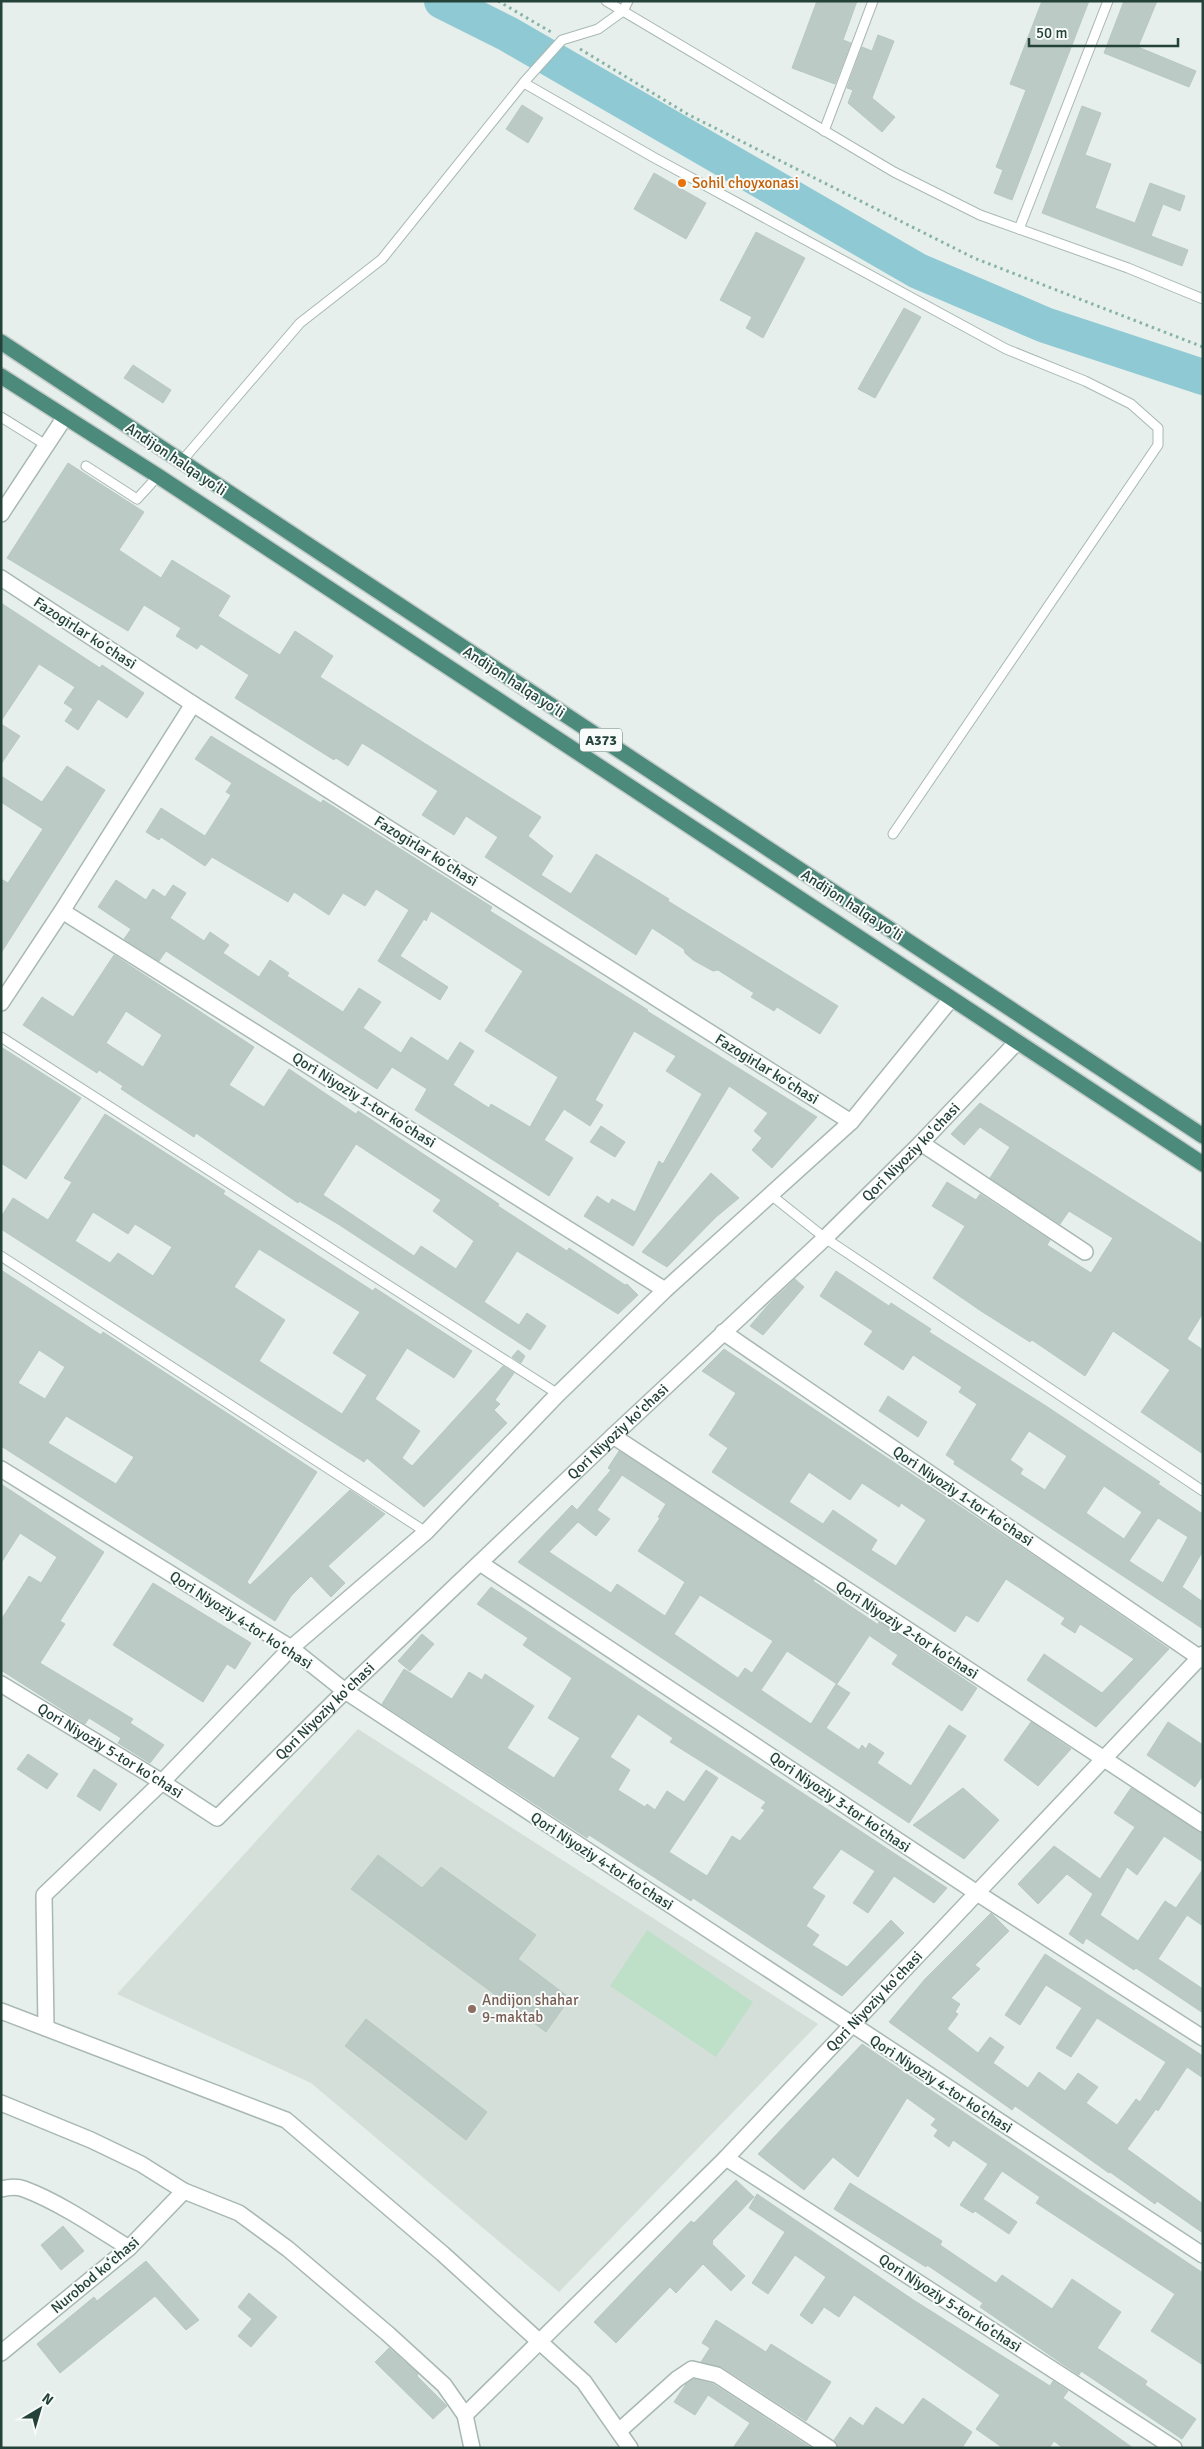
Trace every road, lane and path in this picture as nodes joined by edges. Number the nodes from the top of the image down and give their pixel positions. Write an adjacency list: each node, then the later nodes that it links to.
1 (498, 1): 7 (path)
2 (606, 1): 6 (lane)
3 (628, 1): 6 (lane)
4 (873, 1): 9 (lane)
5 (1108, 1): 10 (lane)
6 (623, 11): 7 (lane); 9 (lane)
7 (562, 40): 8 (lane); 13 (path)
8 (525, 82): 18 (lane); 24 (lane)
9 (824, 131): 10 (lane)
10 (1019, 229): 11 (lane)
11 (1203, 299)
12 (1, 342): 18 (highway, Andijon halqa yo‘li / A373)
13 (1203, 347)
14 (1, 376): 16 (highway, Andijon halqa yo‘li / A373)
15 (1, 417): 17 (lane)
16 (65, 417): 17 (street); 20 (highway, Andijon halqa yo‘li / A373)
17 (46, 445): 21 (street)
18 (181, 462): 31 (highway, Andijon halqa yo‘li / A373)
19 (86, 466): 20 (lane)
20 (158, 476): 26 (highway, Andijon halqa yo‘li / A373)
21 (1, 514)
22 (1, 578): 23 (street, Fazogirlar koʻchasi)
23 (193, 704): 25 (street); 30 (street, Fazogirlar koʻchasi)
24 (893, 834)
25 (62, 911): 27 (street); 38 (street, Qori Niyoziy 1-tor koʻchasi)
26 (951, 999): 29 (highway, Andijon halqa yo‘li / A373); 30 (street)
27 (1, 1003)
28 (1, 1037): 40 (lane)
29 (1017, 1042): 32 (street, Qori Niyoziy ko'chasi); 33 (highway, Andijon halqa yo‘li / A373)
30 (851, 1122): 34 (street)
31 (1203, 1136)
32 (921, 1143): 35 (street, Qori Niyoziy ko'chasi); 36 (street)
33 (1203, 1164)
34 (771, 1195): 35 (lane); 38 (street)
35 (825, 1238): 39 (street, Qori Niyoziy ko'chasi); 43 (lane)
36 (1085, 1252)
37 (1, 1256): 44 (lane)
38 (665, 1290): 40 (street)
39 (723, 1332): 41 (street, Qori Niyoziy ko'chasi); 47 (street, Qori Niyoziy 1-tor koʻchasi)
40 (558, 1394): 44 (street)
41 (612, 1436): 45 (street, Qori Niyoziy ko'chasi); 50 (street, Qori Niyoziy 2-tor koʻchasi)
42 (1, 1469): 46 (street, Qori Niyoziy 4-tor koʻchasi)
43 (1203, 1491)
44 (426, 1532): 46 (street)
45 (480, 1563): 49 (street, Qori Niyoziy ko'chasi); 54 (street, Qori Niyoziy 3-tor koʻchasi)
46 (291, 1648): 49 (street, Qori Niyoziy 4-tor koʻchasi); 51 (street)
47 (1202, 1657): 50 (street, Qori Niyoziy ko'chasi)
48 (1, 1684): 51 (street, Qori Niyoziy 5-tor ko'chasi)
49 (345, 1691): 52 (street, Qori Niyoziy ko'chasi); 56 (street, Qori Niyoziy 4-tor koʻchasi)
50 (1103, 1759): 53 (street, Qori Niyoziy 2-tor koʻchasi); 54 (street, Qori Niyoziy ko'chasi)
51 (162, 1782): 52 (street, Qori Niyoziy 5-tor ko'chasi); 57 (street)
52 (217, 1818)
53 (1203, 1824)
54 (977, 1893): 56 (street, Qori Niyoziy ko'chasi); 58 (street, Qori Niyoziy 3-tor koʻchasi)
55 (1, 2011): 57 (street)
56 (852, 2026): 60 (street, Qori Niyoziy ko'chasi); 64 (street, Qori Niyoziy 4-tor koʻchasi)
57 (46, 2028): 65 (street)
58 (1203, 2038)
59 (1, 2104): 62 (street)
60 (726, 2158): 65 (street, Qori Niyoziy ko'chasi); 72 (street, Qori Niyoziy 5-tor koʻchasi)
61 (1, 2189): 63 (street)
62 (184, 2191): 63 (street, Nurobod koʻchasi); 67 (street)
63 (129, 2248): 66 (street, Nurobod koʻchasi)
64 (1203, 2255)
65 (536, 2344): 67 (street, Qori Niyoziy ko'chasi); 68 (street)
66 (1, 2354)
67 (465, 2415): 69 (street)
68 (619, 2431): 70 (street); 71 (street)
69 (472, 2448)
70 (630, 2448)
71 (829, 2448)
72 (1174, 2448)

